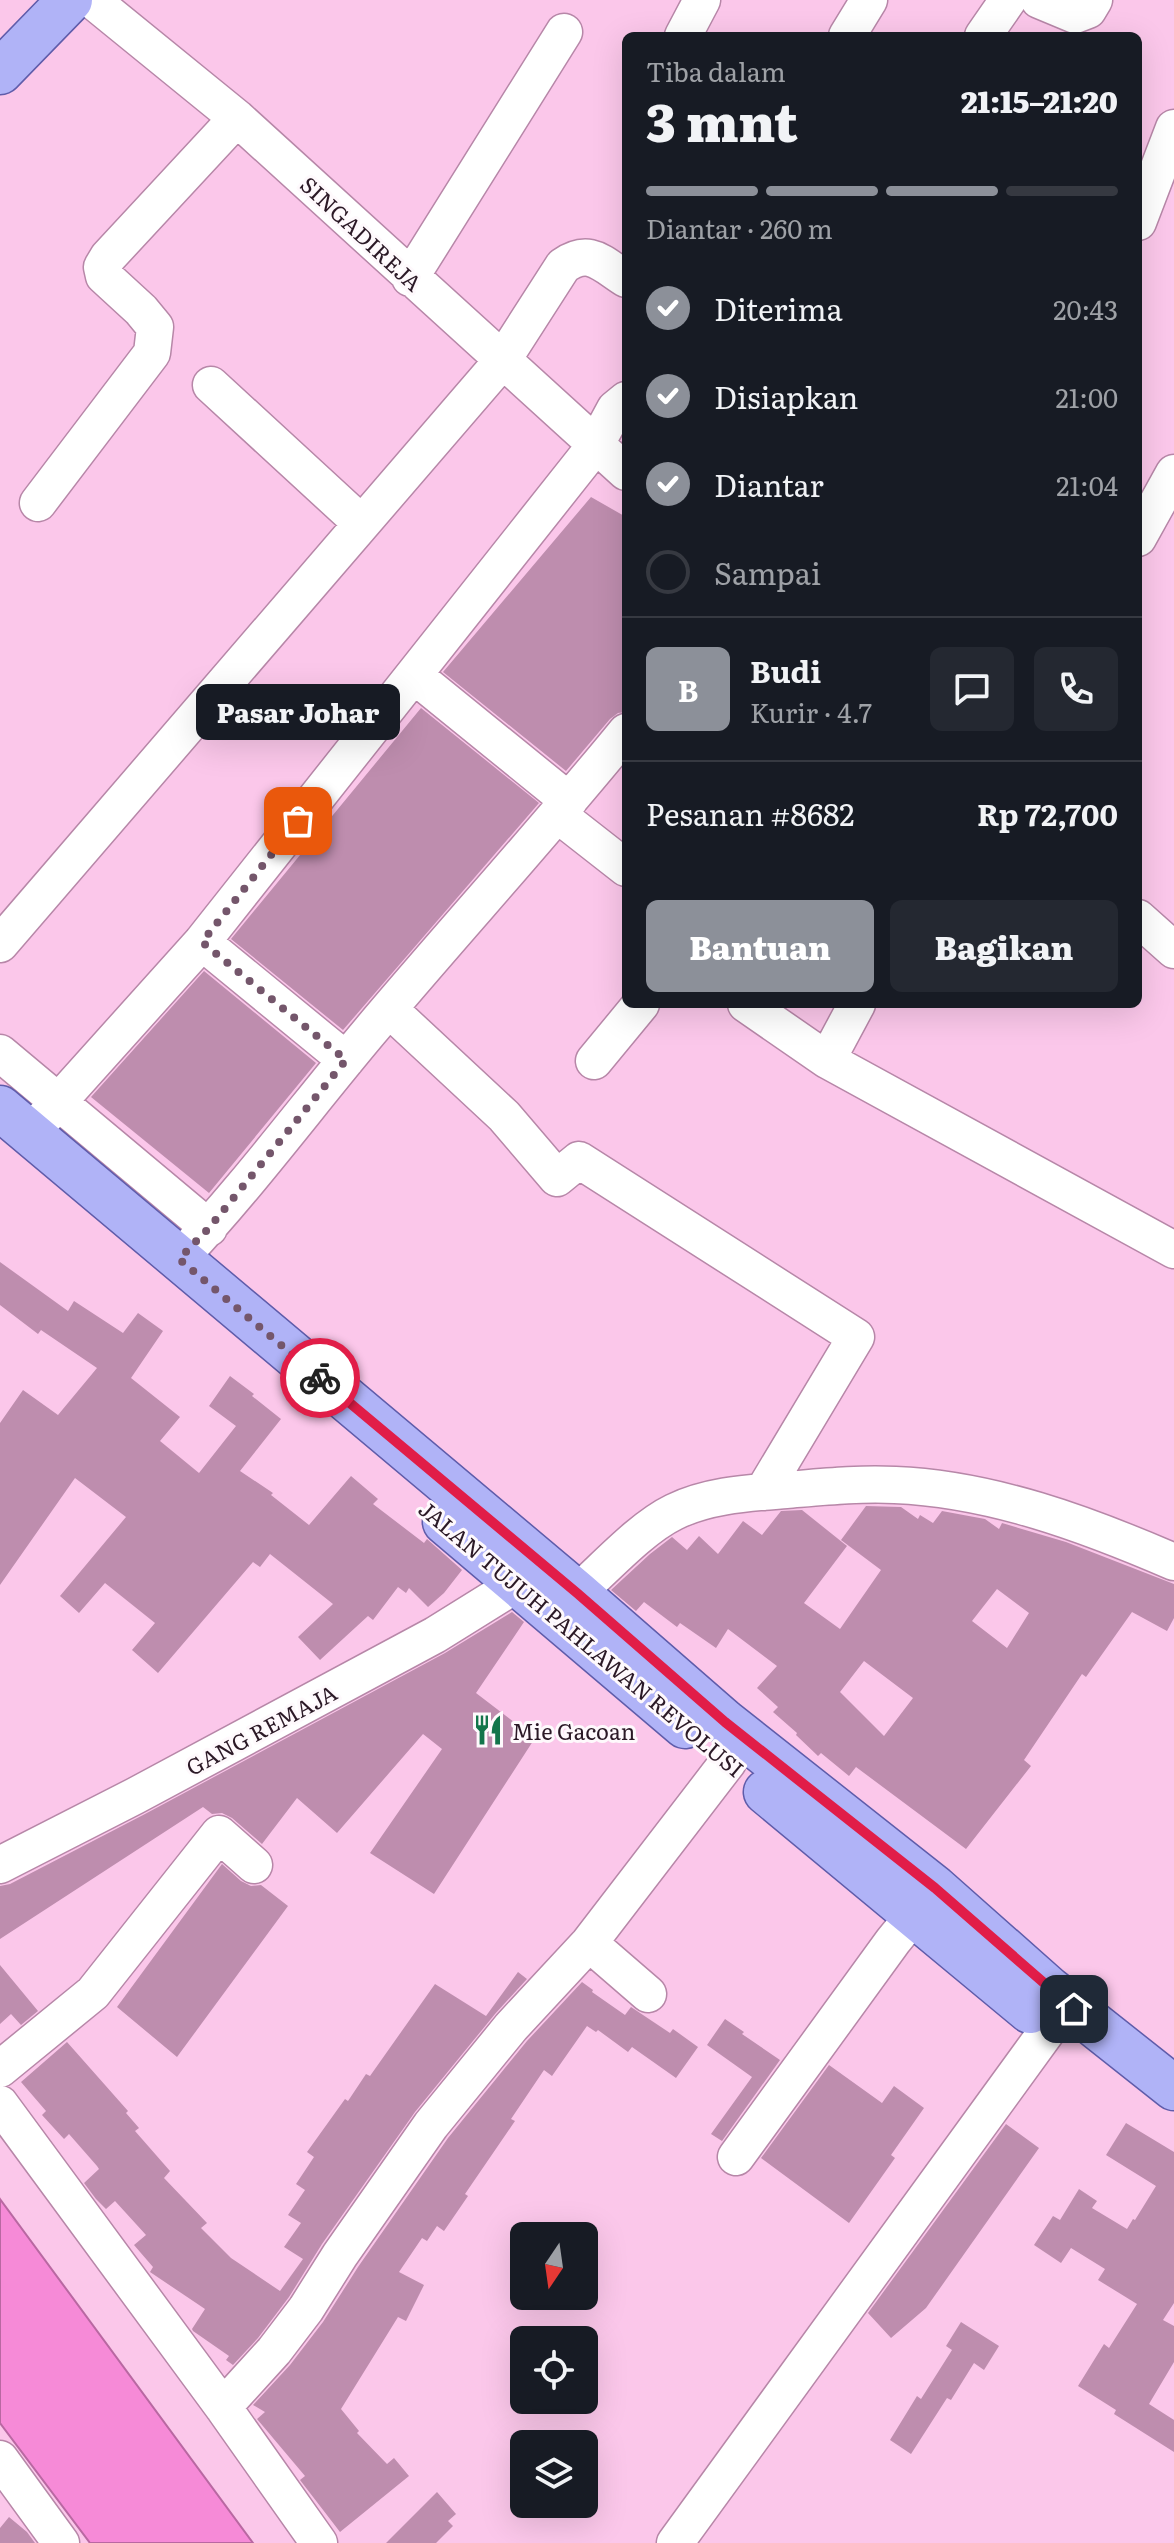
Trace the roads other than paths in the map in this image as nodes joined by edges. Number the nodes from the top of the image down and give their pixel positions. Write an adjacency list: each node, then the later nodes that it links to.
1 (34, 0): 13 (main road)
2 (70, 0): 14 (main road)
3 (92, 0): 15 (street, SINGADIREJA)
4 (702, 0): 10 (street)
5 (869, 0): 11 (street)
6 (1008, 0): 12 (street)
7 (1039, 0): 8 (street)
8 (1094, 0)
9 (564, 32): 19 (street)
10 (685, 32)
11 (849, 32)
12 (986, 32)
13 (0, 36)
14 (0, 72)
15 (237, 118): 19 (street, SINGADIREJA); 26 (street)
16 (1174, 128): 17 (street)
17 (1142, 202)
18 (622, 276): 20 (street)
19 (410, 278): 20 (street, SINGADIREJA)
20 (502, 361): 23 (street, SINGADIREJA); 27 (street)
21 (211, 385): 27 (street)
22 (622, 403): 23 (street)
23 (595, 446): 24 (street, SINGADIREJA); 29 (street)
24 (622, 469)
25 (1170, 489): 28 (street)
26 (38, 503)
27 (361, 523): 35 (street)
28 (1142, 532)
29 (415, 676): 31 (street); 34 (street)
30 (622, 737): 31 (street)
31 (563, 808): 32 (street); 40 (street)
32 (622, 864)
33 (1142, 922): 36 (street)
34 (202, 942): 42 (street); 45 (street)
35 (0, 944)
36 (1174, 950)
37 (638, 1008): 44 (street)
38 (752, 1008): 43 (street)
39 (855, 1008): 43 (street)
40 (389, 1009): 42 (street); 49 (street)
41 (0, 1053): 45 (street)
42 (346, 1060): 46 (street)
43 (827, 1060): 47 (street)
44 (594, 1061)
45 (21, 1122): 46 (street); 48 (main road, JALAN TUJUH PAHLAWAN REVOLUSI); 51 (main road, JALAN TUJUH PAHLAWAN REVOLUSI)
46 (209, 1228): 48 (street)
47 (1174, 1250)
48 (179, 1259): 52 (main road, JALAN TUJUH PAHLAWAN REVOLUSI)
49 (763, 1492): 50 (street); 52 (street)
50 (1174, 1562)
51 (517, 1584): 53 (main road, JALAN TUJUH PAHLAWAN REVOLUSI); 54 (street, GANG REMAJA)
52 (577, 1593): 61 (main road, JALAN TUJUH PAHLAWAN REVOLUSI)
53 (728, 1762): 56 (main road, JALAN TUJUH PAHLAWAN REVOLUSI); 57 (street)
54 (0, 1865)
55 (254, 1865): 60 (street)
56 (915, 1914): 59 (main road, JALAN TUJUH PAHLAWAN REVOLUSI); 64 (street)
57 (589, 1943): 58 (street); 65 (street)
58 (648, 1994)
59 (1050, 2027): 63 (main road, JALAN TUJUH PAHLAWAN REVOLUSI); 69 (street)
60 (0, 2069)
61 (1174, 2088)
62 (0, 2104): 65 (street)
63 (1174, 2116)
64 (736, 2157)
65 (223, 2407): 68 (street)
66 (0, 2459): 67 (street)
67 (61, 2543)
68 (319, 2543)
69 (675, 2543)

